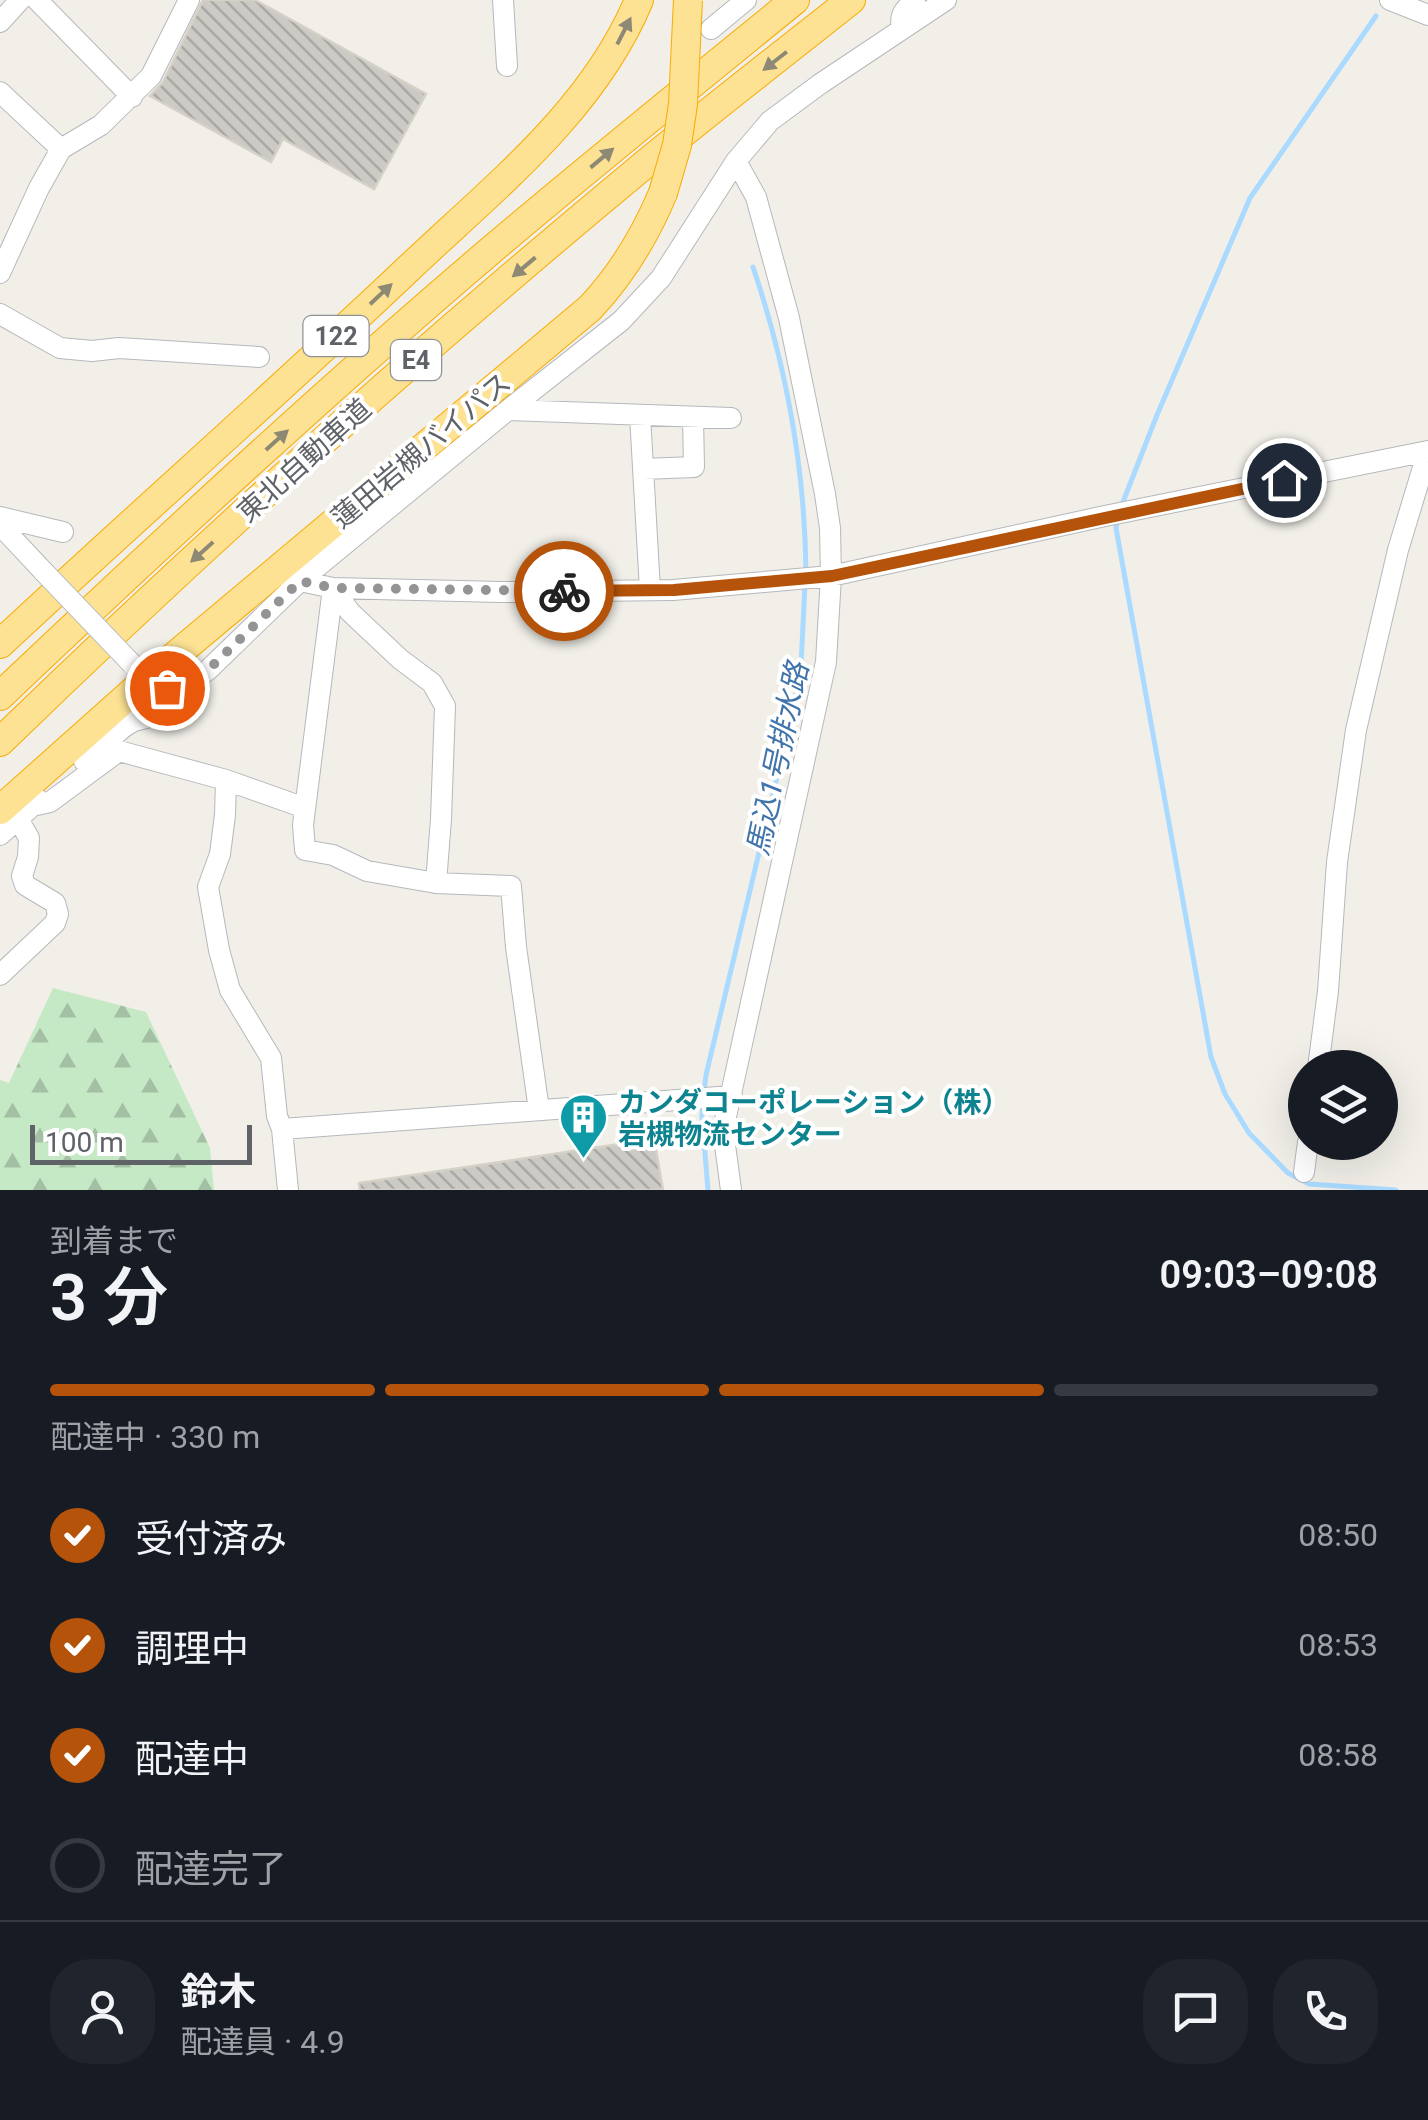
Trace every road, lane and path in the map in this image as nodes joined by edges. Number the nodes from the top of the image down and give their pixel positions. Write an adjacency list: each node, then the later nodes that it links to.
1 (20, 0): 14 (street)
2 (37, 0): 19 (street)
3 (189, 0): 19 (street)
4 (503, 0): 17 (street)
5 (638, 0): 38 (highway, 122, one-way to 5)
6 (688, 0): 39 (highway, 蓮田岩槻バイパス, bridge)
7 (746, 0): 16 (street)
8 (796, 0): 40 (highway, 東北自動車道 / E4, one-way to 8)
9 (851, 0): 41 (highway, 東北自動車道 / E4, one-way to 41)
10 (915, 0): 15 (street)
11 (946, 0): 15 (street)
12 (1390, 0): 13 (street)
13 (1428, 15)
14 (0, 22)
15 (902, 29): 21 (street)
16 (711, 30)
17 (506, 66)
18 (0, 92): 20 (street)
19 (132, 97): 20 (street)
20 (60, 149): 22 (street)
21 (736, 161): 25 (street); 34 (street)
22 (0, 274)
23 (0, 314): 24 (street)
24 (259, 357)
25 (508, 410): 26 (street); 35 (street)
26 (640, 415): 27 (street); 30 (street)
27 (693, 417): 28 (street); 30 (street)
28 (732, 418)
29 (1428, 451): 34 (street); 48 (street)
30 (643, 469): 37 (street)
31 (0, 517): 33 (street)
32 (0, 525): 39 (street, bridge)
33 (63, 532)
34 (832, 576): 37 (street); 49 (street)
35 (300, 581): 36 (street); 39 (street)
36 (333, 588): 37 (street); 43 (street); 46 (street)
37 (650, 590)
38 (0, 644)
39 (148, 678): 44 (highway, 蓮田岩槻バイパス)
40 (0, 696)
41 (0, 742)
42 (226, 780): 43 (street); 44 (street); 51 (street)
43 (306, 808): 46 (street)
44 (17, 812): 45 (street); 47 (street)
45 (0, 836)
46 (436, 883): 50 (street)
47 (0, 975)
48 (1320, 1050)
49 (732, 1096): 50 (street); 55 (street)
50 (539, 1110): 51 (street)
51 (282, 1128): 54 (street)
52 (1306, 1160): 53 (street)
53 (1304, 1172)
54 (288, 1190)
55 (731, 1190)

